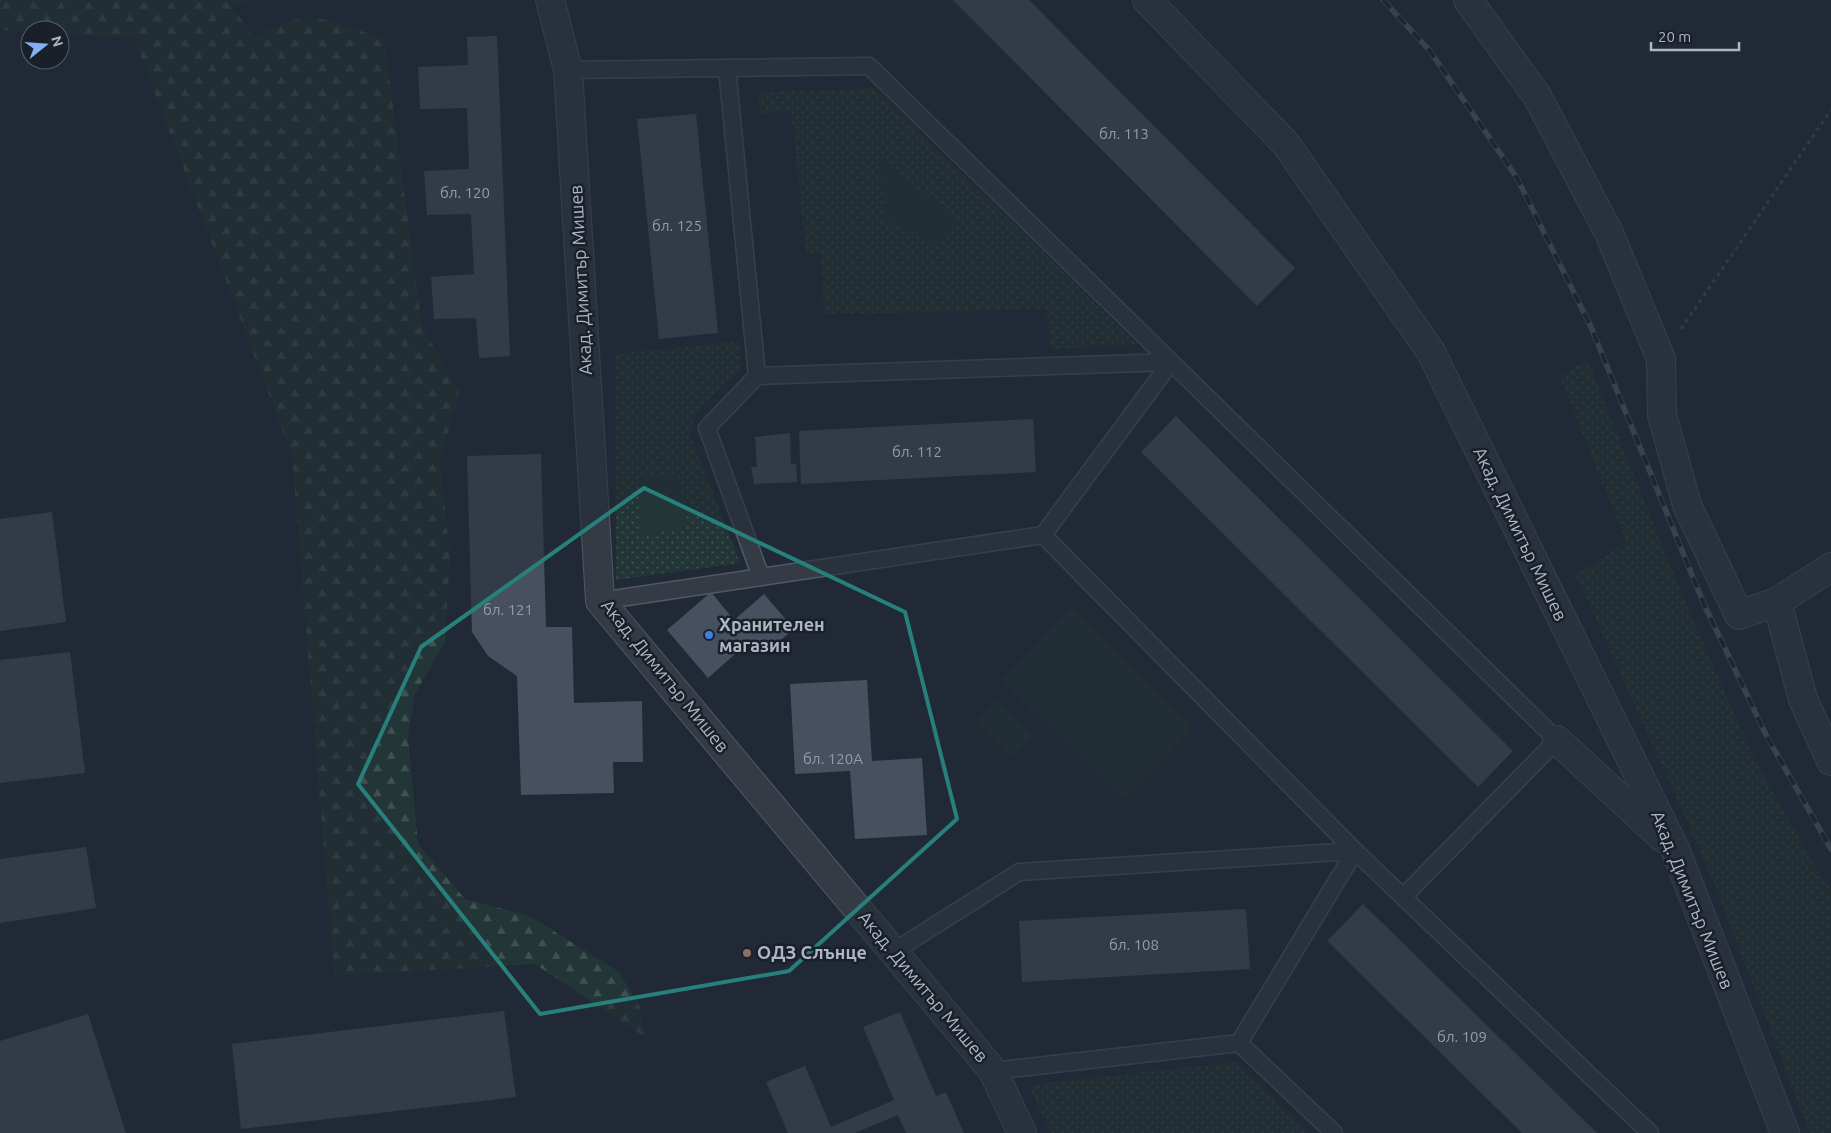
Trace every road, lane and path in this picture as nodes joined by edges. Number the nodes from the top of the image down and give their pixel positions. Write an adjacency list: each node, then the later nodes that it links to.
1 (550, 0): 5 (street, Акад. Димитър Мишев)
2 (1147, 0): 17 (street, Акад. Димитър Мишев)
3 (1468, 0): 7 (street)
4 (728, 68): 5 (lane); 8 (lane); 9 (lane)
5 (568, 70): 13 (street, Акад. Димитър Мишев)
6 (1831, 110): 7 (path)
7 (1661, 359): 14 (street)
8 (1171, 362): 9 (lane); 10 (lane); 15 (lane)
9 (757, 376): 12 (lane)
10 (1043, 535): 12 (lane); 18 (lane)
11 (1831, 567): 14 (street)
12 (761, 578): 13 (lane)
13 (600, 601): 20 (street, Акад. Димитър Мишев)
14 (1777, 602): 16 (street)
15 (1557, 740): 17 (street); 19 (lane)
16 (1831, 761)
17 (1675, 849): 26 (street, Акад. Димитър Мишев)
18 (1355, 851): 19 (lane); 20 (lane); 21 (lane)
19 (1403, 897): 25 (lane)
20 (893, 952): 22 (street, Акад. Димитър Мишев)
21 (1239, 1043): 22 (lane); 24 (lane)
22 (993, 1071): 23 (street, Акад. Димитър Мишев)
23 (1022, 1133)
24 (1334, 1133)
25 (1650, 1133)
26 (1785, 1133)

